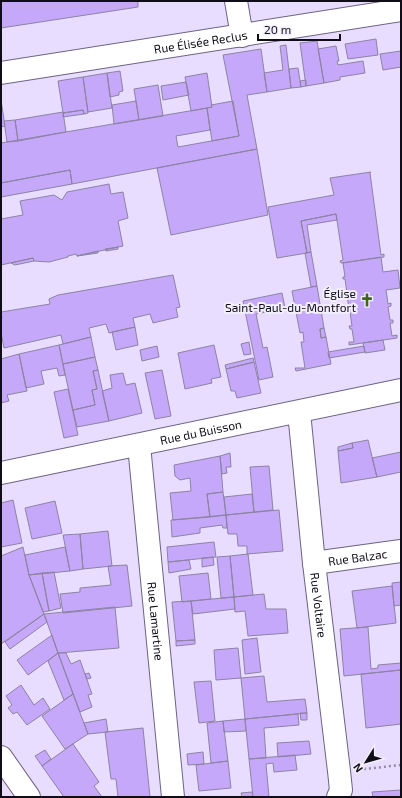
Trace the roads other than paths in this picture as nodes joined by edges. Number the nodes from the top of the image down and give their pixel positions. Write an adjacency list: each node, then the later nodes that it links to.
1 (236, 1): 3 (street)
2 (401, 10): 3 (street, Rue Élisée Reclus)
3 (242, 36): 4 (street, Rue Élisée Reclus)
4 (1, 73)
5 (401, 390): 6 (street, Rue du Buisson)
6 (299, 412): 7 (street, Rue du Buisson); 10 (street, Rue Voltaire)
7 (139, 445): 8 (street, Rue du Buisson); 13 (street, Rue Lamartine)
8 (1, 473)
9 (401, 551): 10 (street, Rue Balzac)
10 (314, 563): 14 (street, Rue Voltaire)
11 (1, 757): 12 (street)
12 (29, 797)
13 (174, 797)
14 (338, 797)

